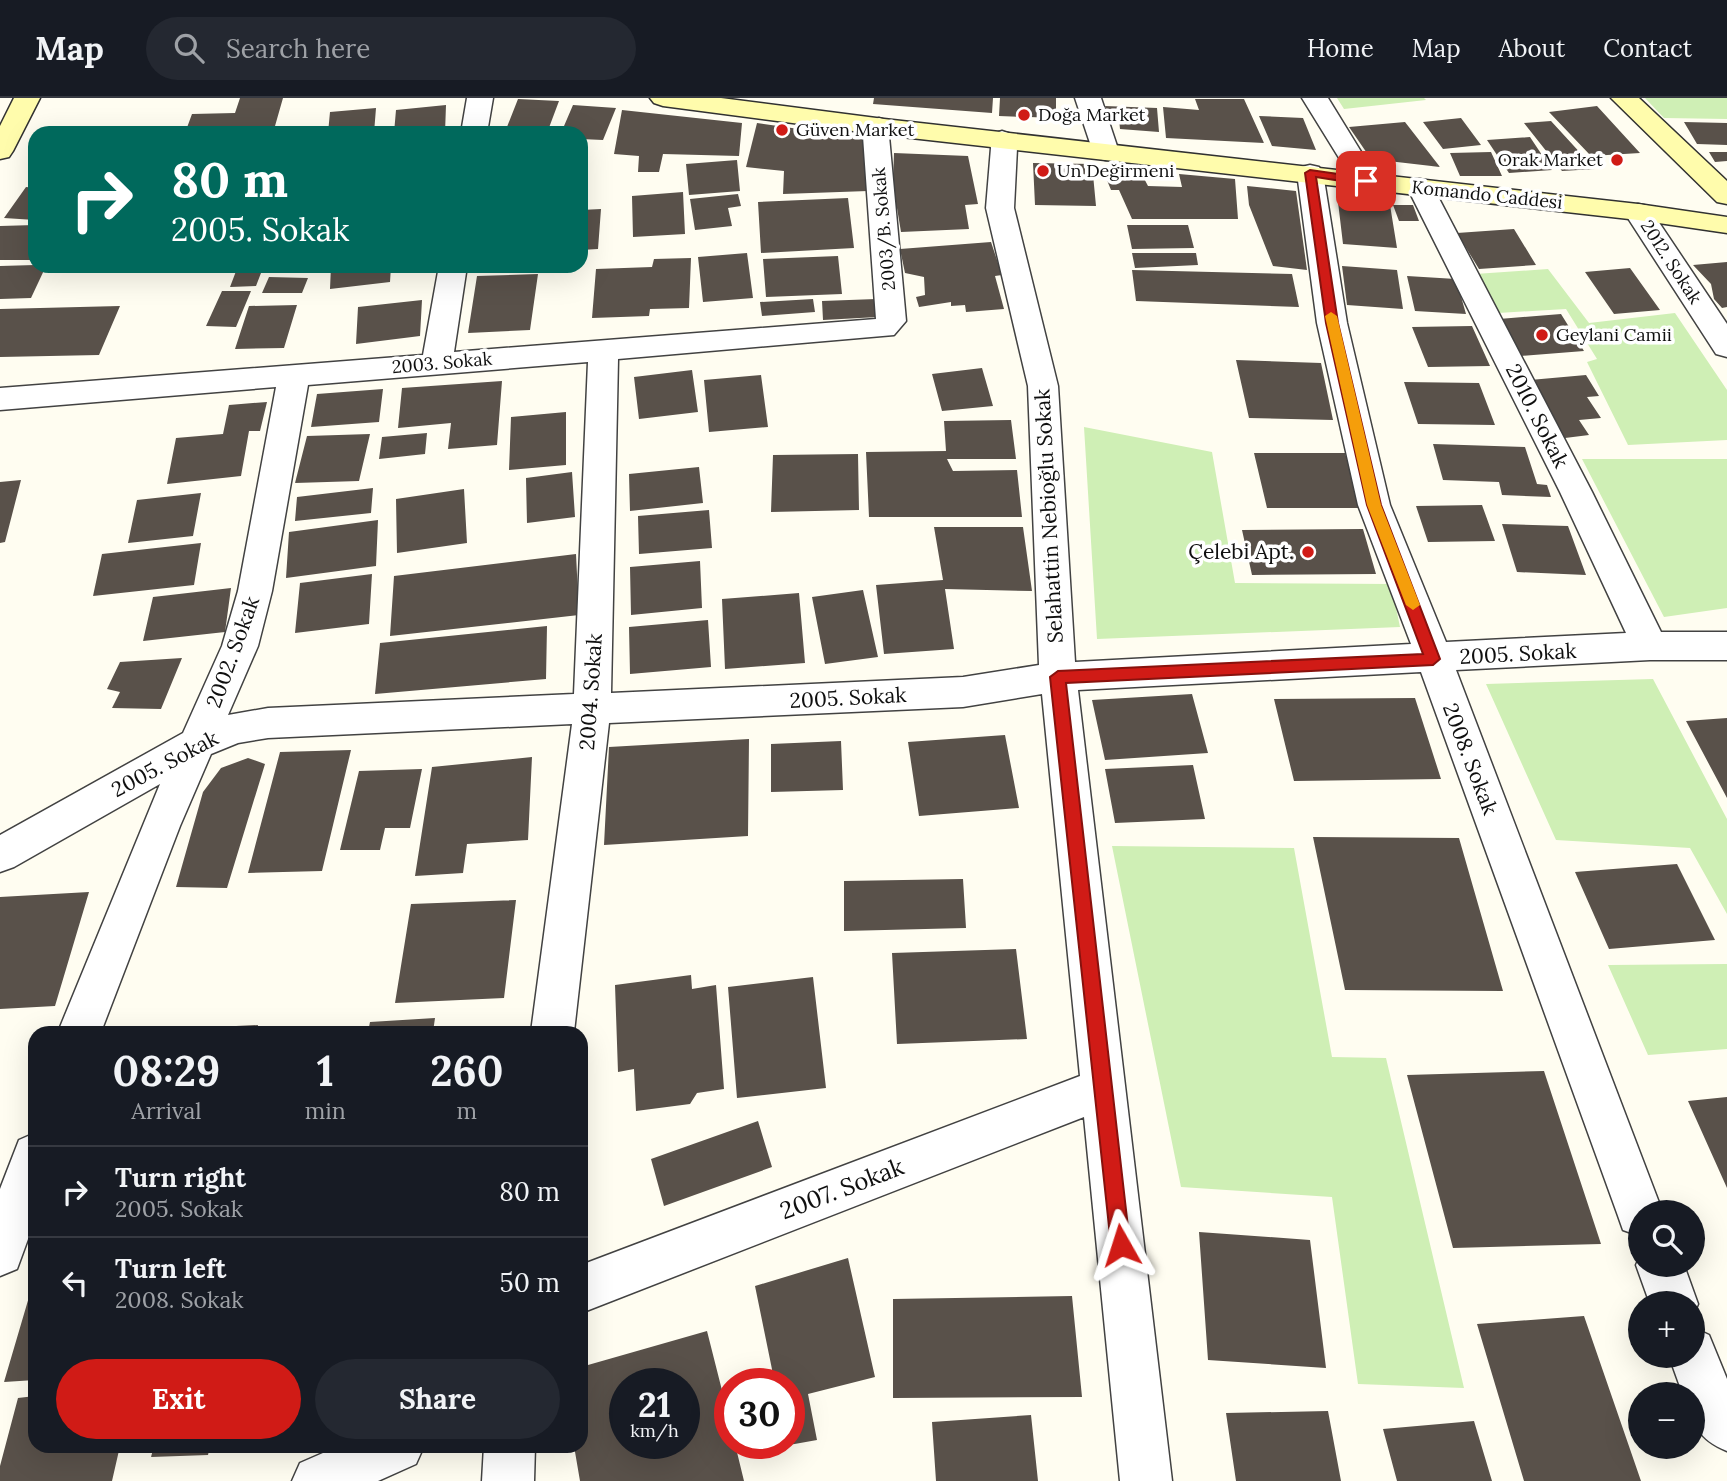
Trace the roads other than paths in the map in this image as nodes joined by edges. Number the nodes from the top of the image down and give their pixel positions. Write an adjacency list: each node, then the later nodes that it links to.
1 (27, 98): 10 (main road)
2 (480, 98): 7 (street)
3 (663, 98): 8 (main road, Komando Caddesi)
4 (1088, 98): 11 (street)
5 (1315, 98): 13 (street)
6 (1624, 98): 15 (main road)
7 (475, 126)
8 (878, 126): 9 (main road, Komando Caddesi); 19 (street, 2003/B. Sokak)
9 (1002, 139): 11 (main road, Komando Caddesi); 28 (street, Selahattin Nebioğlu Sokak)
10 (0, 151)
11 (1106, 152): 12 (main road, Komando Caddesi)
12 (1310, 173): 13 (main road, Komando Caddesi); 27 (street, 2008. Sokak)
13 (1366, 181): 14 (main road, Komando Caddesi)
14 (1420, 187): 16 (main road, Komando Caddesi); 25 (street, 2010. Sokak)
15 (1727, 196)
16 (1637, 212): 17 (main road, Komando Caddesi); 20 (street, 2012. Sokak)
17 (1727, 225)
18 (452, 273): 22 (street)
19 (884, 328): 21 (street, 2003. Sokak)
20 (1727, 347)
21 (603, 350): 22 (street, 2003. Sokak); 29 (street, 2004. Sokak)
22 (437, 363): 23 (street, 2003. Sokak)
23 (295, 375): 24 (street, 2003. Sokak); 30 (street, 2002. Sokak)
24 (0, 399)
25 (1650, 646): 26 (street, 2005. Sokak); 27 (street, 2005. Sokak)
26 (1727, 646)
27 (1433, 659): 28 (street, 2005. Sokak); 36 (street, 2008. Sokak)
28 (1058, 677): 29 (street, 2005. Sokak); 34 (street, Selahattin Nebioğlu Sokak)
29 (592, 710): 30 (street, 2005. Sokak); 33 (street, 2004. Sokak)
30 (198, 743): 31 (street, 2005. Sokak); 32 (street, 2002. Sokak)
31 (0, 855)
32 (82, 1026)
33 (554, 1026)
34 (1104, 1088): 38 (street, 2007. Sokak); 45 (street, Selahattin Nebioğlu Sokak)
35 (28, 1175): 37 (street)
36 (1635, 1200)
37 (0, 1252)
38 (588, 1286)
39 (1698, 1368): 40 (street)
40 (1727, 1426)
41 (382, 1453): 43 (street)
42 (510, 1453): 44 (street)
43 (318, 1481)
44 (508, 1481)
45 (1146, 1481)

